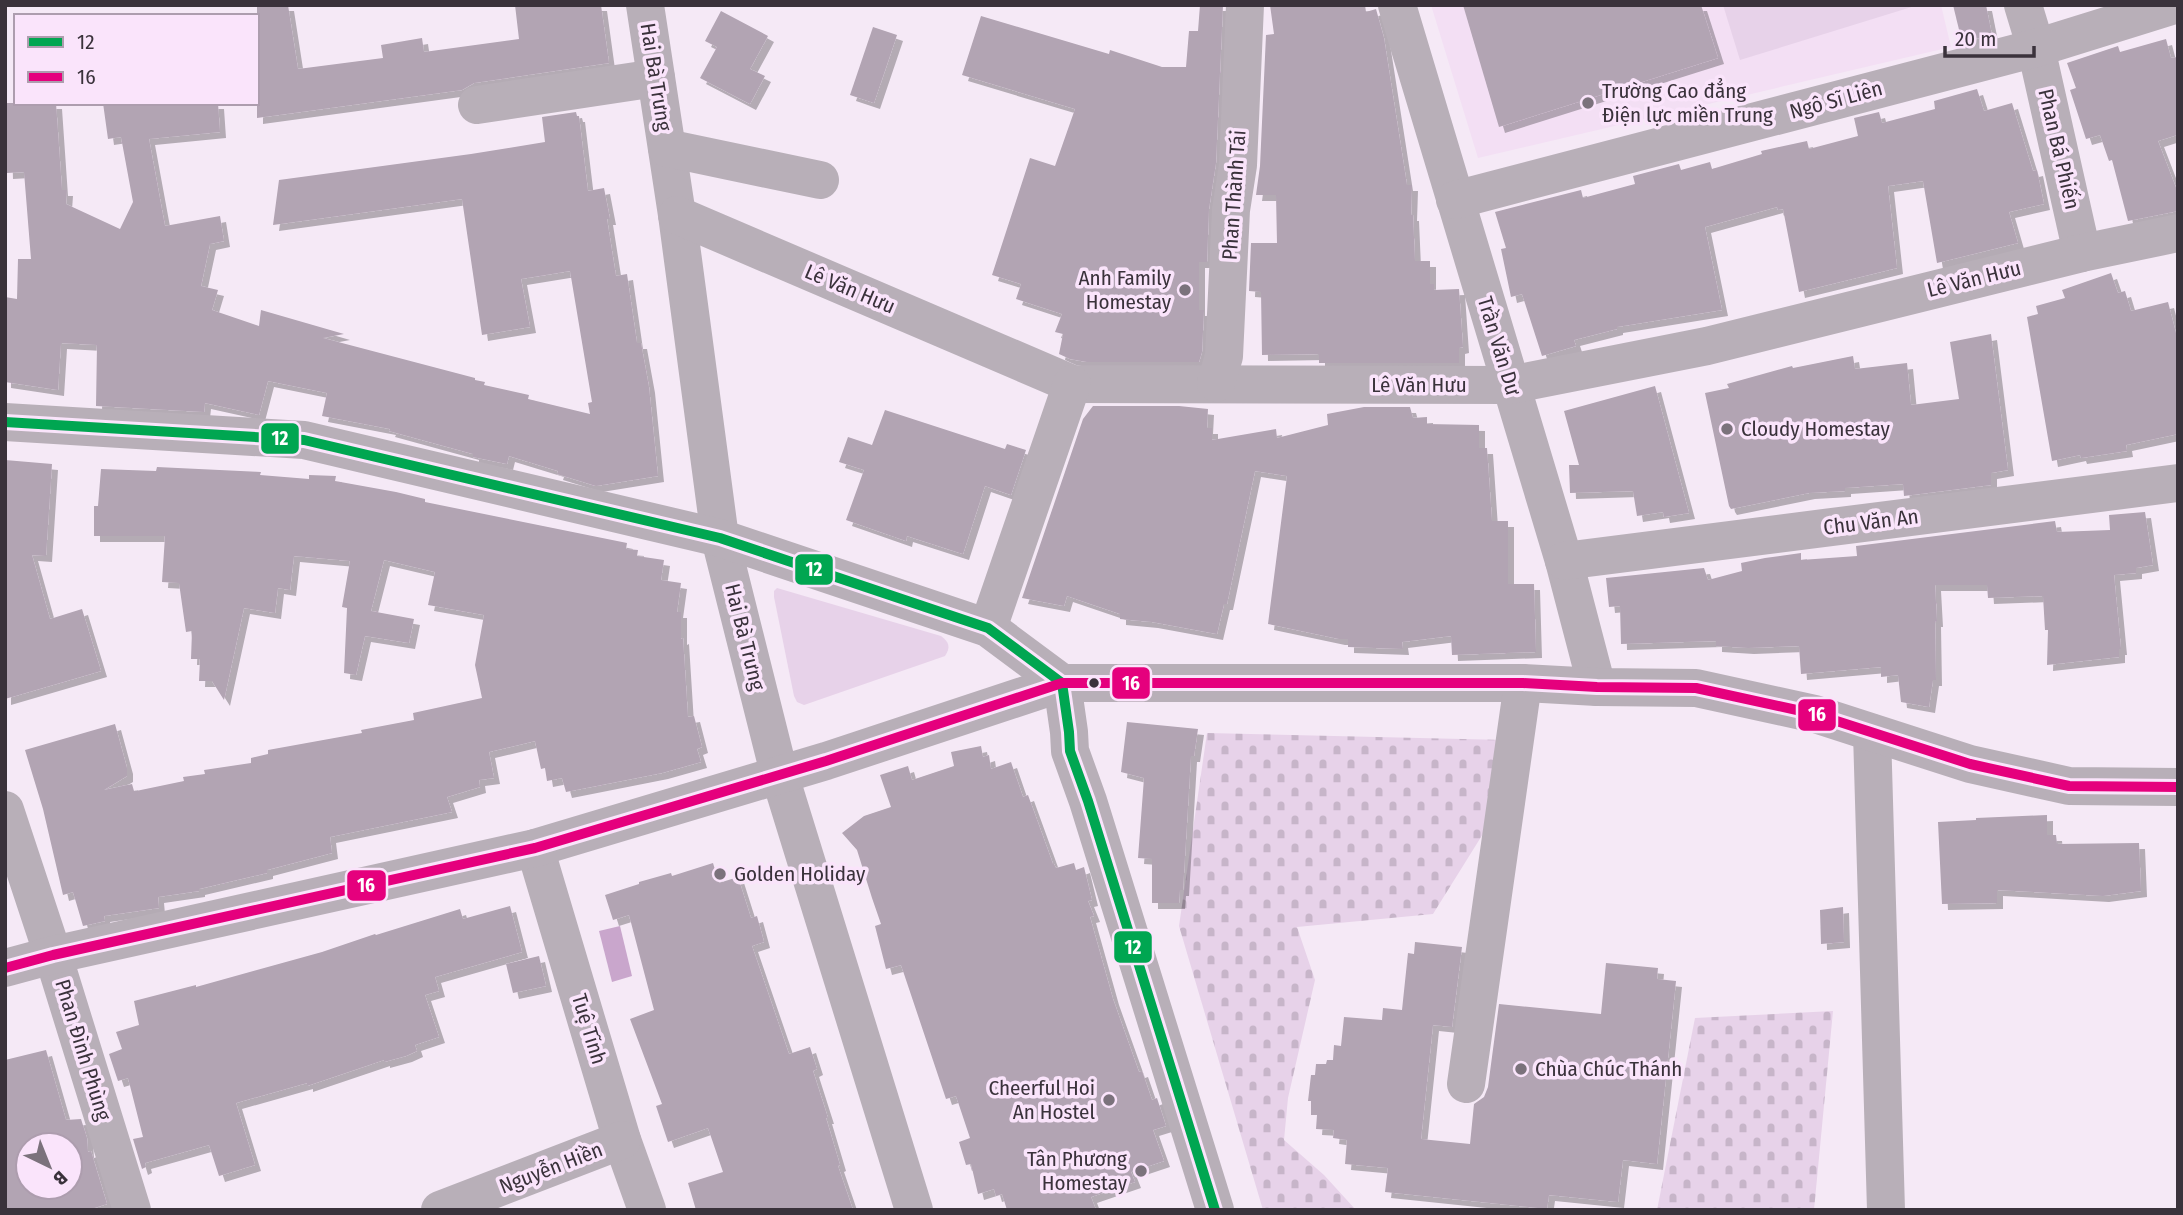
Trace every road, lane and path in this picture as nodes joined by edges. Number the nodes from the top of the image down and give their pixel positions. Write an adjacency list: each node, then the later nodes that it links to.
1 (645, 5): 7 (street, Hai Bà Trưng)
2 (1245, 5): 15 (street, Phan Thành Tái)
3 (1397, 5): 11 (street, Trần Văn Dư)
4 (2023, 5): 6 (street, Phan Bá Phiến)
5 (2174, 5): 6 (street, Ngô Sĩ Liên)
6 (2036, 48): 11 (street, Ngô Sĩ Liên); 14 (street, Phan Bá Phiến)
7 (656, 78): 8 (street); 9 (street, Hai Bà Trưng)
8 (477, 104)
9 (667, 148): 10 (street); 12 (street, Hai Bà Trưng)
10 (820, 180)
11 (1455, 200): 17 (street, Trần Văn Dư)
12 (677, 215): 16 (street, Lê Văn Hưu); 20 (street, Hai Bà Trưng)
13 (2178, 233): 14 (street, Lê Văn Hưu)
14 (2082, 253): 17 (street, Lê Văn Hưu)
15 (1216, 383): 16 (street, Lê Văn Hưu); 17 (street, Lê Văn Hưu)
16 (1072, 384): 22 (street)
17 (1510, 385): 21 (street, Trần Văn Dư)
18 (5, 422): 20 (street)
19 (2178, 483): 21 (street, Chu Văn An)
20 (720, 538): 22 (street); 27 (street, Hai Bà Trưng)
21 (1563, 561): 25 (street, Trần Văn Dư)
22 (988, 628): 24 (street)
23 (1523, 683): 24 (street); 25 (street); 33 (street)
24 (1062, 684): 27 (street); 39 (street)
25 (1597, 687): 26 (street)
26 (1872, 733): 28 (street); 40 (street)
27 (779, 773): 30 (street); 38 (street, Hai Bà Trưng)
28 (2178, 787)
29 (5, 810): 31 (street, Phan Đình Phùng)
30 (535, 848): 31 (street); 34 (street, Tuệ Tĩnh)
31 (53, 955): 32 (street); 35 (street, Phan Đình Phùng)
32 (5, 968)
33 (1466, 1084)
34 (622, 1140): 36 (street, Nguyễn Hiền); 37 (street, Tuệ Tĩnh)
35 (132, 1210)
36 (440, 1210)
37 (647, 1210)
38 (914, 1210)
39 (1215, 1210)
40 (1886, 1210)

